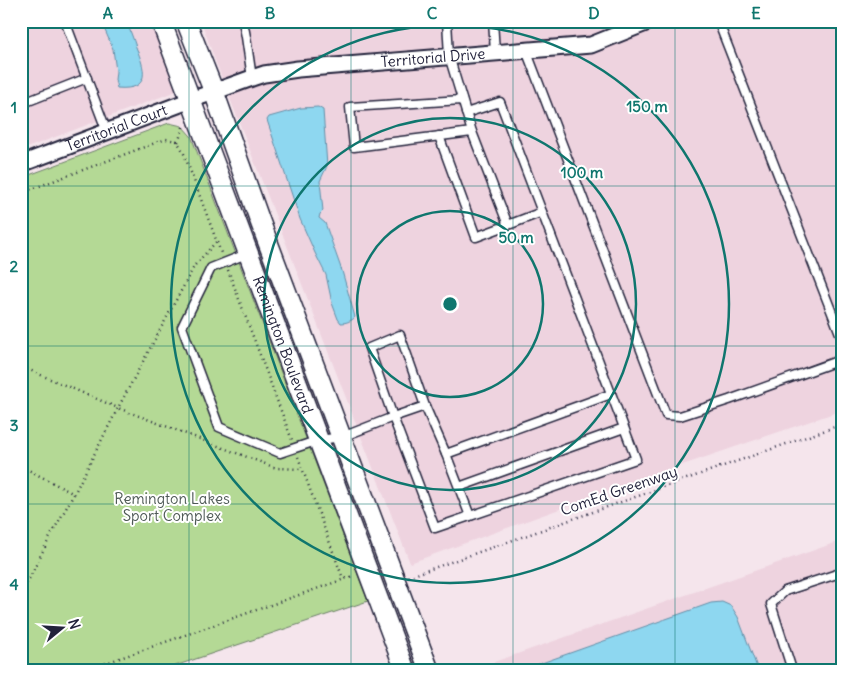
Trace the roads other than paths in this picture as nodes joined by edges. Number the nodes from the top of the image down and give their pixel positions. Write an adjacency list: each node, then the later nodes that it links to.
1 (65, 21): 12 (lane)
2 (161, 21): 15 (street, Remington Boulevard)
3 (186, 21): 14 (street, Remington Boulevard)
4 (243, 21): 13 (lane)
5 (447, 21): 11 (lane)
6 (493, 21): 10 (lane)
7 (651, 21): 9 (street, Territorial Drive)
8 (718, 21): 26 (lane)
9 (526, 50): 10 (street, Territorial Drive); 27 (lane)
10 (495, 52): 11 (street, Territorial Drive)
11 (449, 56): 13 (street, Territorial Drive); 16 (lane)
12 (87, 78): 17 (lane); 19 (lane)
13 (252, 78): 14 (street, Territorial Drive)
14 (214, 92): 15 (street, Territorial Court); 32 (street, Remington Boulevard)
15 (191, 100): 19 (street, Territorial Court); 25 (street, Remington Boulevard)
16 (462, 100): 18 (lane); 21 (lane)
17 (21, 104)
18 (466, 112): 20 (lane); 23 (lane)
19 (106, 132): 22 (street, Territorial Court)
20 (472, 132): 21 (lane); 24 (lane)
21 (439, 136): 24 (lane)
22 (21, 164)
23 (542, 212): 24 (lane); 28 (lane)
24 (508, 225)
25 (249, 254): 33 (street, Remington Boulevard); 33 (lane)
26 (843, 341)
27 (843, 359)
28 (611, 394): 31 (lane); 34 (lane)
29 (425, 406): 30 (lane); 30 (lane); 34 (lane)
30 (393, 417): 32 (lane); 36 (lane)
31 (624, 428): 35 (lane); 36 (lane)
32 (342, 437): 33 (lane); 39 (street, Remington Boulevard)
33 (319, 440): 38 (street, Remington Boulevard)
34 (446, 454): 35 (lane)
35 (458, 487): 36 (lane)
36 (470, 516)
37 (843, 572): 40 (lane)
38 (405, 670)
39 (429, 670)
40 (792, 670)

